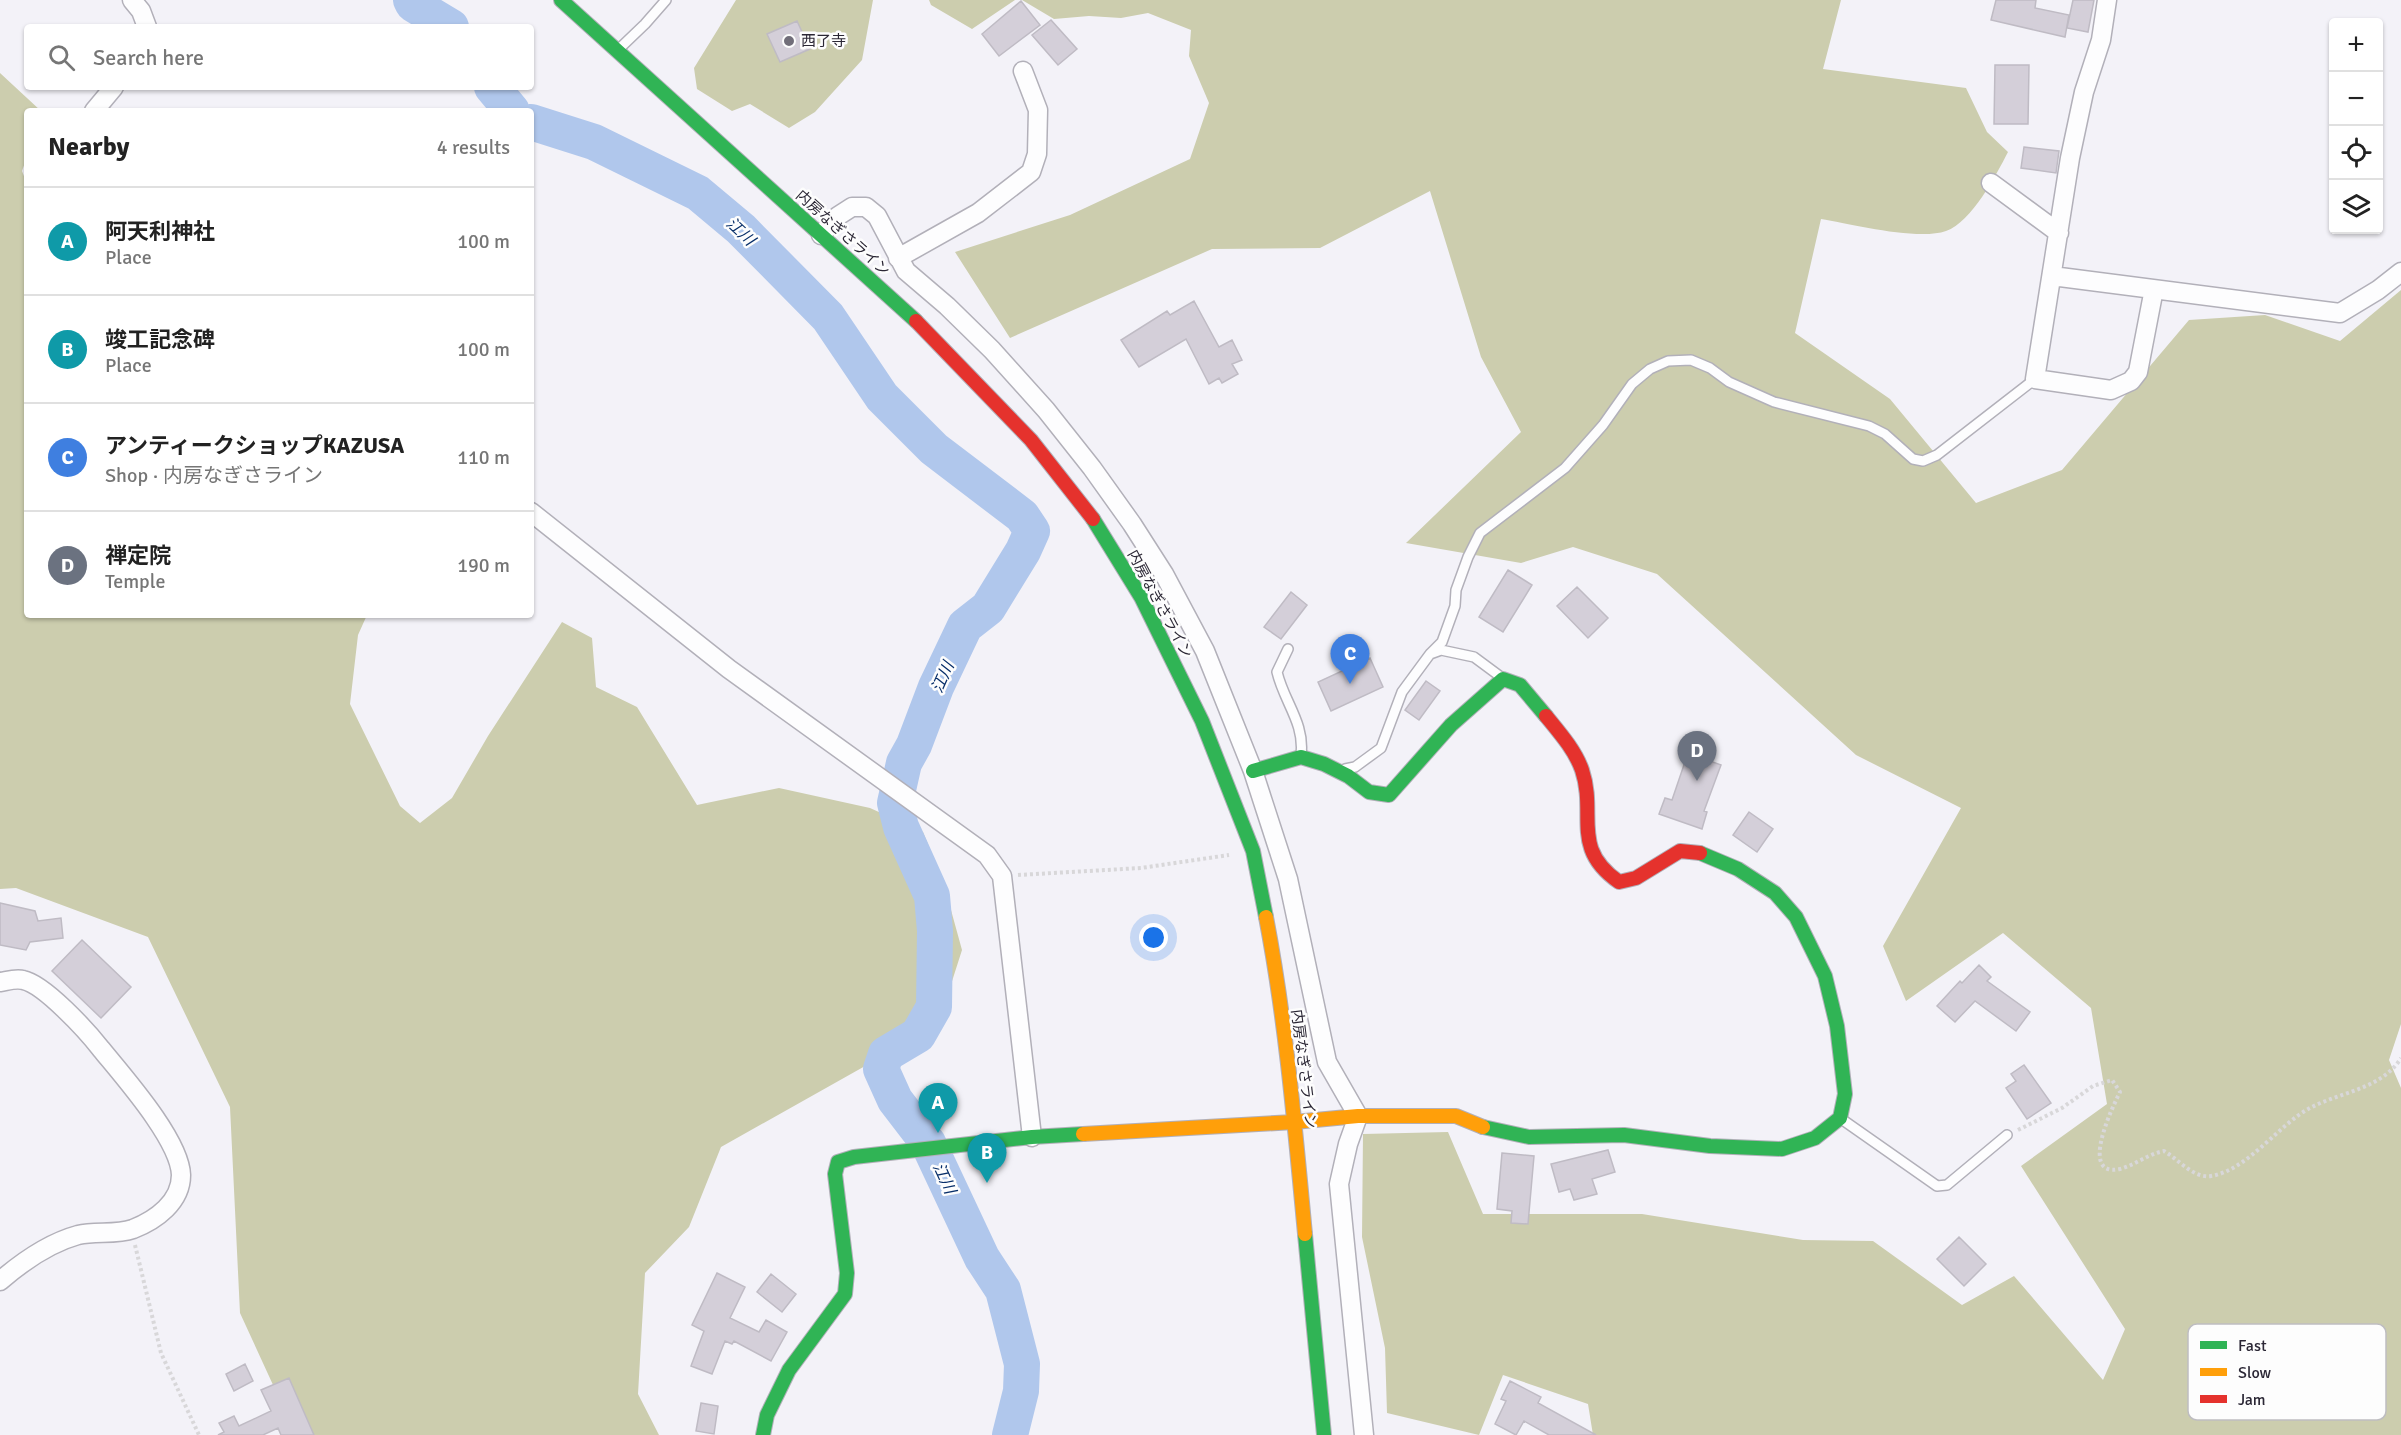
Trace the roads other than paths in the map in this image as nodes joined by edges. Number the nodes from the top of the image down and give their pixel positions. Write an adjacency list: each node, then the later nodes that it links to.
1 (132, 0): 5 (street)
2 (561, 0): 6 (main road, 内房なぎさライン)
3 (666, 0): 6 (lane)
4 (2107, 0): 11 (street)
5 (146, 24)
6 (617, 50): 12 (main road, 内房なぎさライン)
7 (1023, 71): 13 (street)
8 (112, 90): 9 (street)
9 (96, 108)
10 (1991, 183): 11 (street)
11 (2059, 233): 15 (street)
12 (821, 235): 13 (street); 28 (main road, 内房なぎさライン)
13 (898, 258): 23 (street)
14 (2401, 272): 16 (street)
15 (2052, 276): 16 (street); 17 (street)
16 (2154, 289): 17 (street)
17 (2036, 379): 20 (lane)
18 (534, 514): 30 (street)
19 (1288, 649): 22 (lane)
20 (1430, 654): 21 (lane); 24 (lane)
21 (1503, 679): 24 (main road); 27 (main road)
22 (1301, 757): 23 (main road); 24 (main road)
23 (1253, 771): 26 (street)
24 (1337, 771)
25 (0, 982): 31 (street)
26 (1359, 1116): 27 (main road); 28 (main road); 34 (street)
27 (1840, 1118): 29 (lane)
28 (1294, 1122): 30 (main road); 33 (main road, 内房なぎさライン)
29 (2007, 1135)
30 (1032, 1137): 32 (main road)
31 (0, 1281)
32 (762, 1435)
33 (1324, 1435)
34 (1364, 1435)

